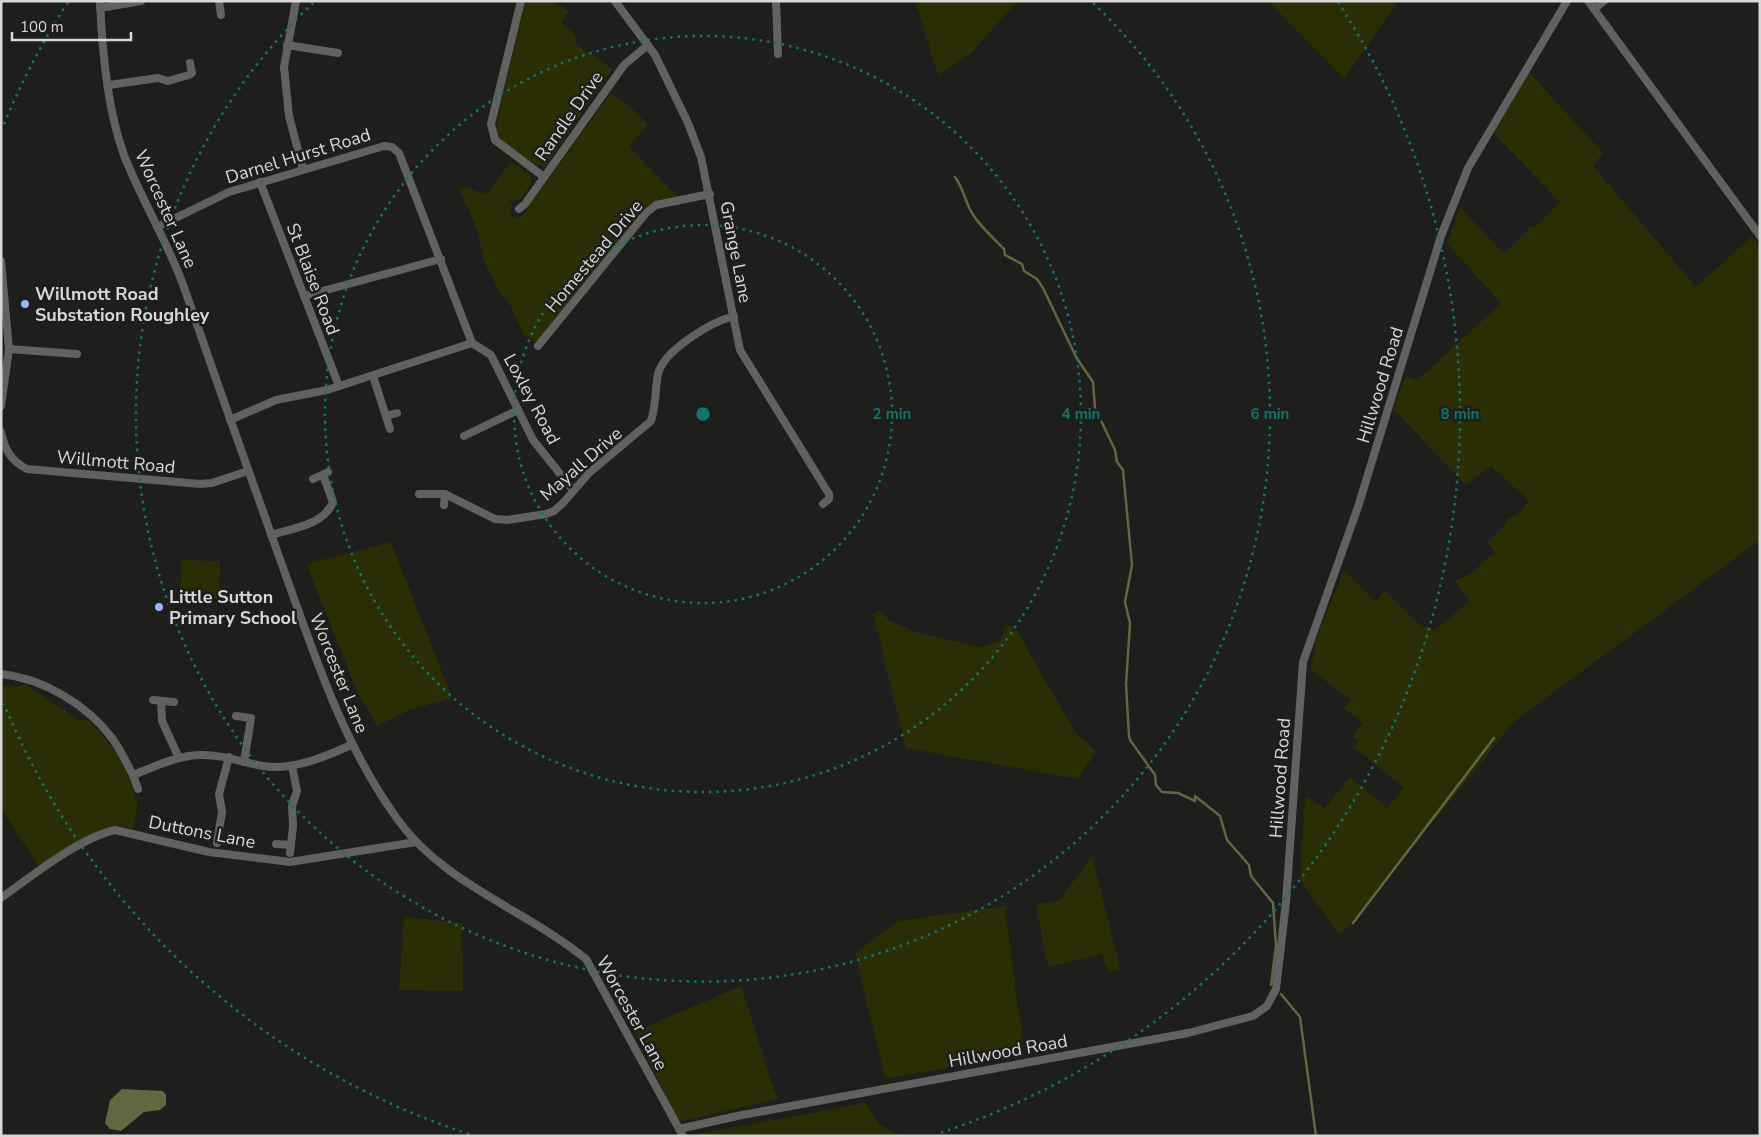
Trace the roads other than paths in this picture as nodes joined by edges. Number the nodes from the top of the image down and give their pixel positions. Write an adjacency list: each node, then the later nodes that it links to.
1 (141, 1): 10 (street)
2 (219, 1): 12 (street)
3 (296, 1): 13 (street)
4 (521, 1): 20 (street)
5 (615, 1): 14 (street, Grange Lane)
6 (776, 1): 16 (street)
7 (1567, 1): 70 (street, Hillwood Road)
8 (1588, 1): 11 (street)
9 (1604, 1): 11 (street)
10 (100, 5): 18 (street, Worcester Lane)
11 (1594, 9): 25 (street)
12 (221, 15)
13 (287, 45): 15 (street); 19 (street)
14 (648, 45): 20 (street, Randle Drive); 22 (street, Grange Lane)
15 (338, 53)
16 (778, 54)
17 (190, 63): 18 (street)
18 (109, 85): 24 (street, Worcester Lane)
19 (303, 170): 21 (street, Darnel Hurst Road); 26 (street, Darnel Hurst Road)
20 (544, 177): 23 (street, Randle Drive)
21 (260, 182): 24 (street, Darnel Hurst Road); 28 (street, St Blaise Road)
22 (710, 194): 29 (street, Grange Lane); 31 (street, Homestead Drive)
23 (519, 209)
24 (157, 227): 40 (street, Worcester Lane)
25 (1760, 236)
26 (441, 259): 28 (street); 30 (street, Darnel Hurst Road)
27 (1, 261): 32 (street)
28 (304, 296): 35 (street, St Blaise Road)
29 (734, 316): 46 (street, Mayall Drive); 49 (street, Grange Lane)
30 (472, 344): 34 (street); 37 (street, Loxley Road)
31 (538, 346)
32 (9, 349): 33 (street); 36 (street)
33 (77, 354)
34 (373, 376): 35 (street); 39 (street)
35 (339, 386): 40 (street)
36 (1, 406)
37 (518, 410): 43 (street); 46 (street, Loxley Road)
38 (397, 412): 39 (street)
39 (386, 416): 41 (street)
40 (230, 420): 44 (street, Worcester Lane)
41 (390, 429)
42 (1, 432): 44 (street, Willmott Road)
43 (464, 436)
44 (248, 470): 51 (street, Worcester Lane)
45 (313, 479): 51 (street)
46 (573, 490): 48 (street, Mayall Drive)
47 (419, 494): 48 (street, Mayall Drive)
48 (445, 494): 50 (street)
49 (823, 504)
50 (444, 505)
51 (271, 535): 57 (street, Worcester Lane)
52 (1, 674): 62 (street)
53 (152, 700): 54 (street)
54 (162, 701): 55 (street); 58 (street)
55 (174, 702)
56 (236, 716): 60 (street)
57 (351, 744): 61 (street); 65 (street, Worcester Lane)
58 (179, 758): 59 (street); 62 (street)
59 (229, 758): 60 (street); 64 (street)
60 (244, 762): 61 (street)
61 (292, 766): 67 (street)
62 (133, 775): 63 (street)
63 (138, 789)
64 (208, 834)
65 (416, 842): 69 (street, Duttons Lane); 70 (street, Worcester Lane)
66 (276, 844): 67 (street)
67 (291, 845): 68 (street)
68 (290, 854)
69 (1, 898)
70 (681, 1133)

